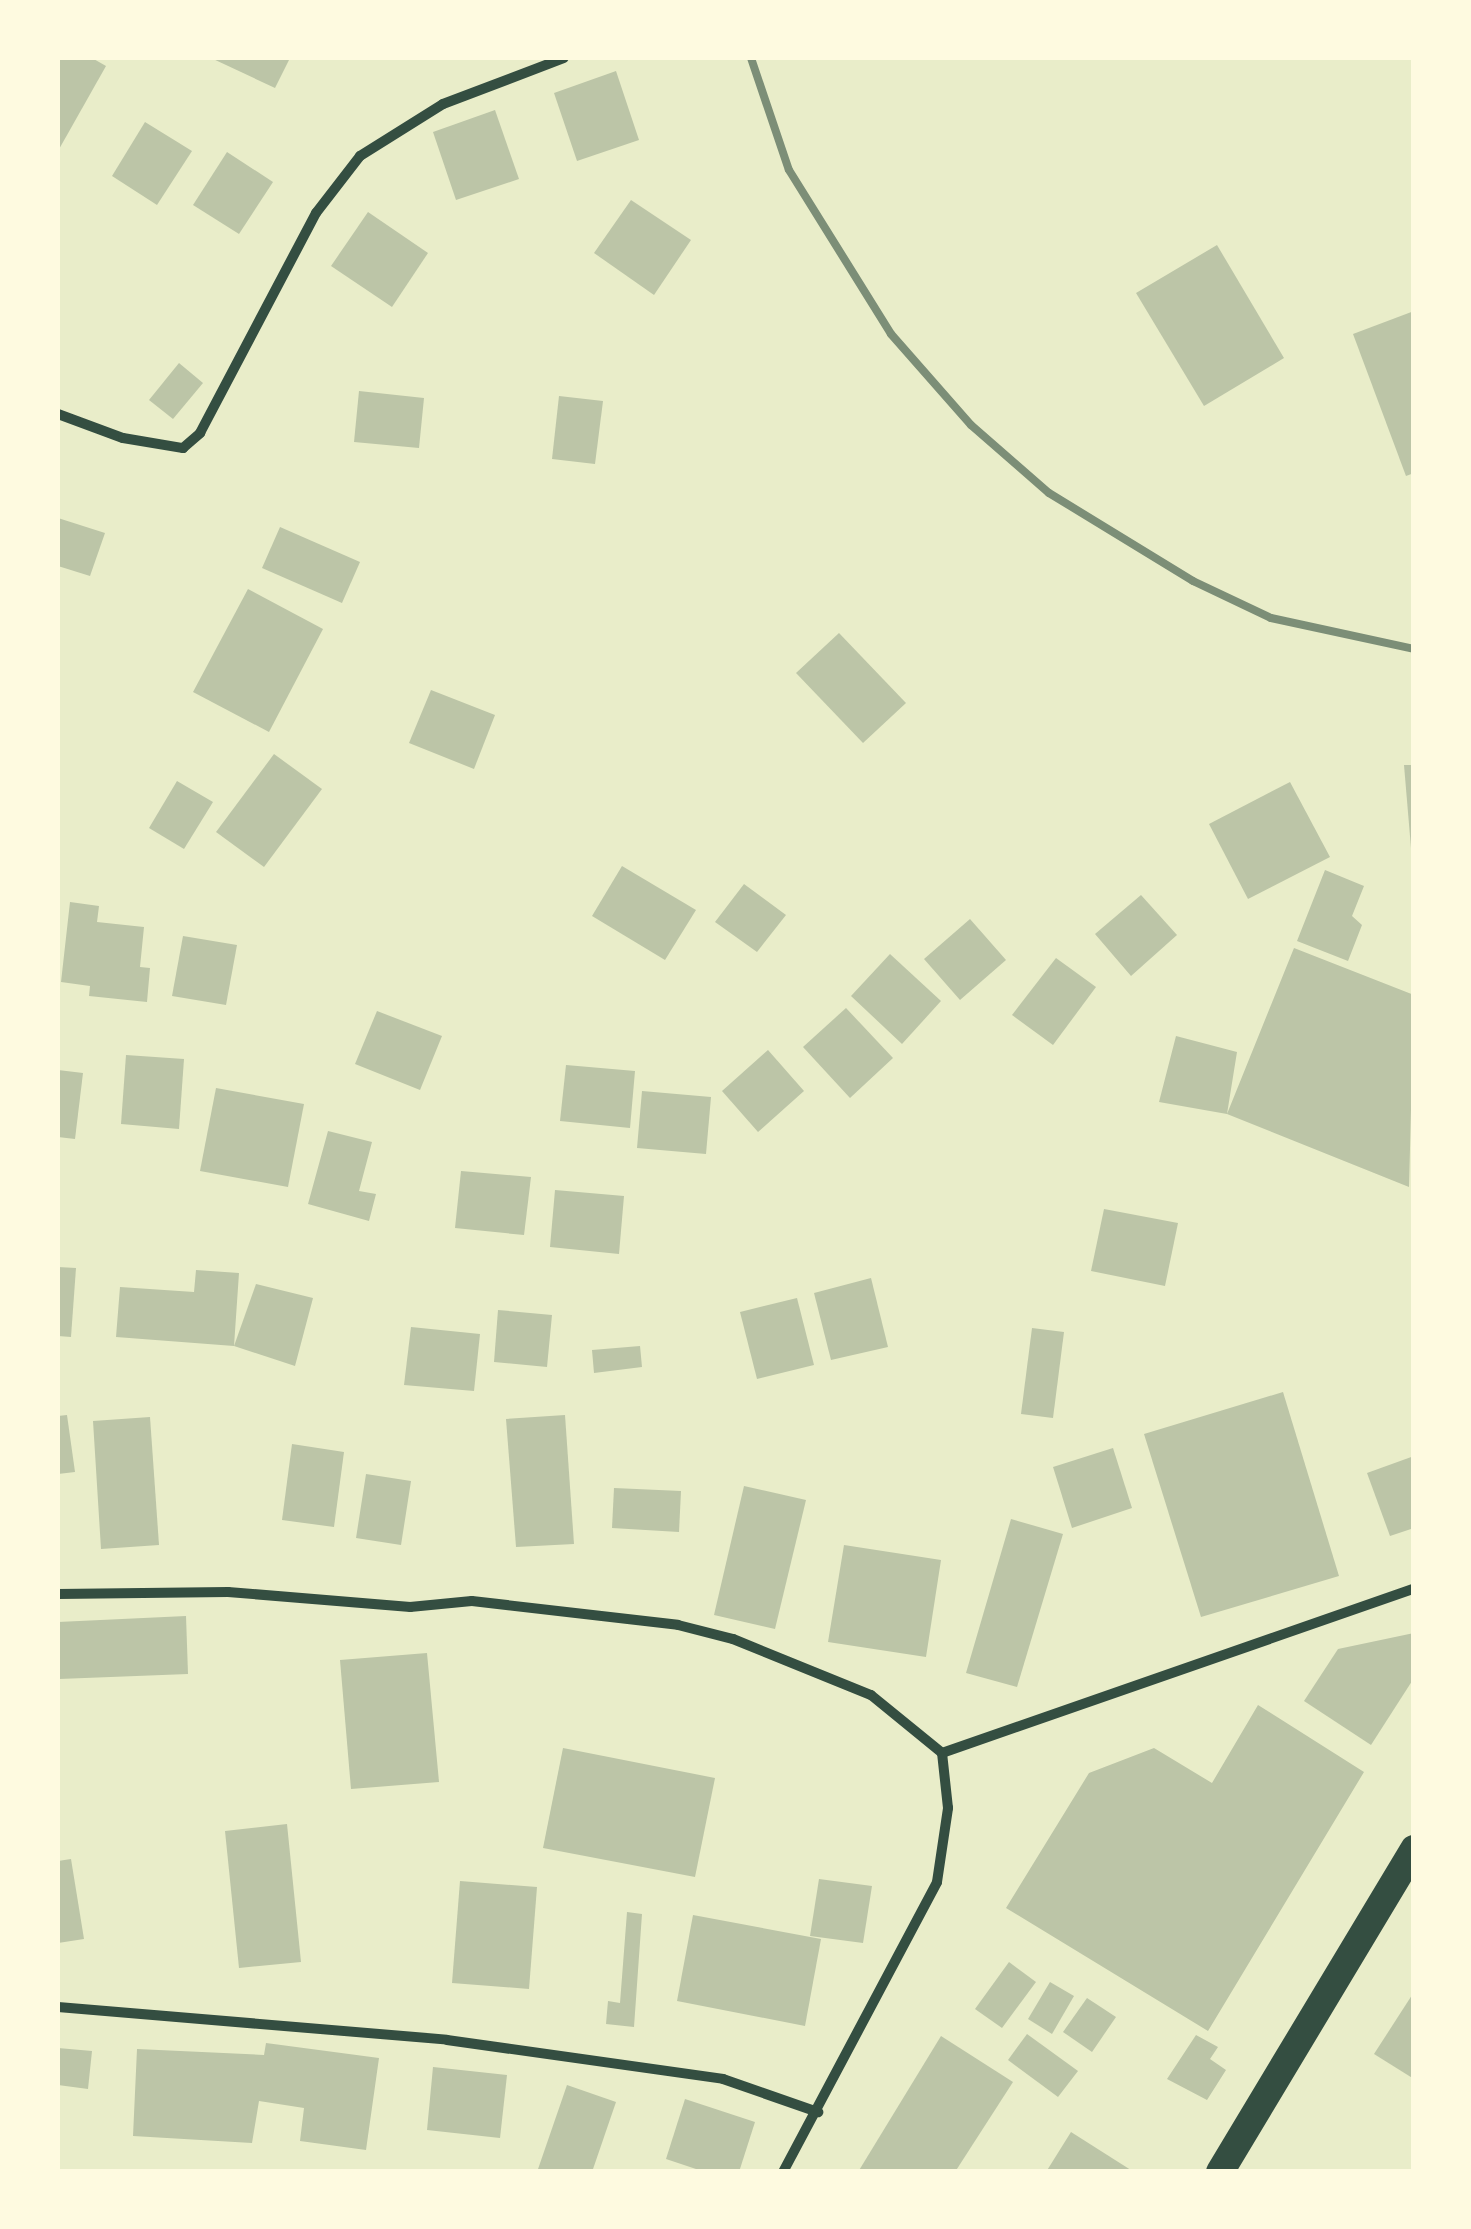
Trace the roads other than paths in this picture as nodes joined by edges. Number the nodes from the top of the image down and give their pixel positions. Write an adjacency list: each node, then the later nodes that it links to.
1 (564, 58): 2 (street)
2 (58, 414)
3 (1414, 1589): 5 (street)
4 (58, 1594): 5 (street)
5 (942, 1754): 8 (street)
6 (1414, 1849): 10 (highway)
7 (58, 2007): 8 (street)
8 (818, 2112): 9 (street)
9 (783, 2172)
10 (1220, 2172)

